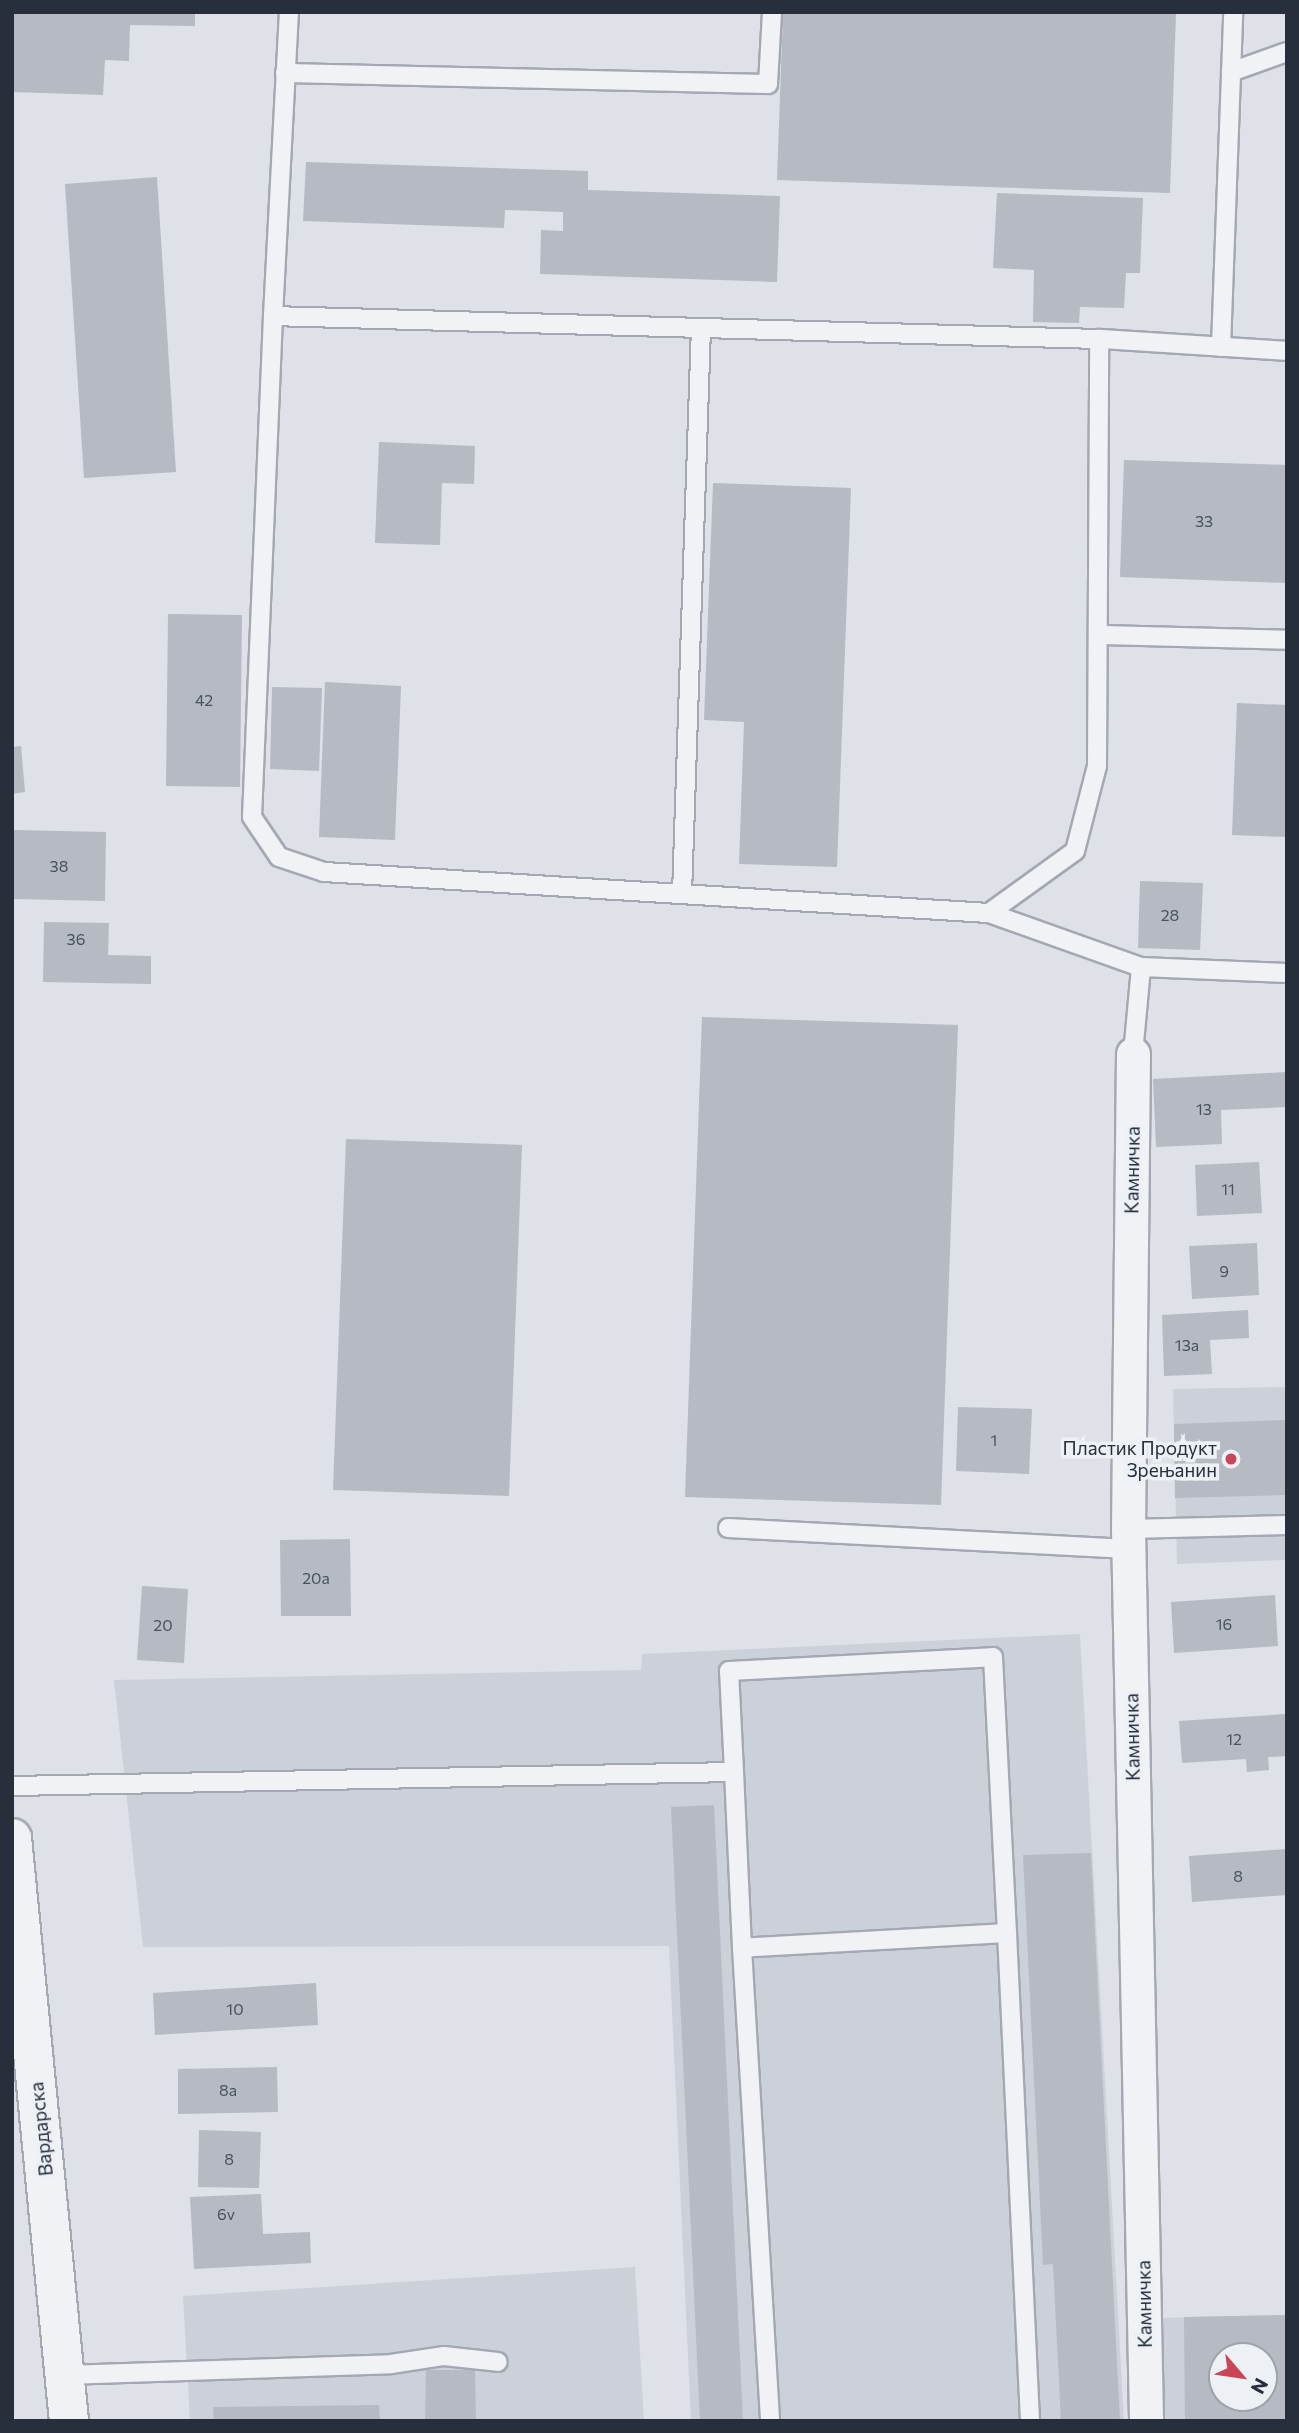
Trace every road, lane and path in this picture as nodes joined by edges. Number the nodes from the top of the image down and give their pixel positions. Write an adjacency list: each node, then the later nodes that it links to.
1 (289, 12): 6 (lane)
2 (772, 12): 6 (lane)
3 (1233, 12): 5 (lane)
4 (1287, 52): 5 (lane)
5 (1231, 72): 10 (lane)
6 (285, 74): 7 (lane)
7 (273, 316): 8 (lane); 14 (lane)
8 (701, 328): 9 (lane); 14 (lane)
9 (1099, 339): 10 (lane); 12 (lane)
10 (1221, 347): 11 (lane)
11 (1287, 351)
12 (1102, 635): 13 (lane); 15 (lane)
13 (1287, 640)
14 (682, 894): 15 (lane)
15 (989, 912): 16 (lane)
16 (1141, 967): 17 (lane); 18 (lane)
17 (1287, 973)
18 (1133, 1054): 21 (street, Камничка)
19 (1287, 1525): 21 (lane)
20 (728, 1528): 21 (lane)
21 (1128, 1539): 32 (street, Камничка)
22 (734, 1772): 23 (lane); 25 (lane); 26 (lane)
23 (12, 1786)
24 (12, 1838): 28 (street, Вардарска)
25 (1007, 1933): 26 (lane); 31 (lane)
26 (742, 1948): 30 (lane)
27 (498, 2362): 28 (lane)
28 (65, 2375): 29 (street, Вардарска)
29 (69, 2421)
30 (770, 2421)
31 (1030, 2421)
32 (1146, 2421)

